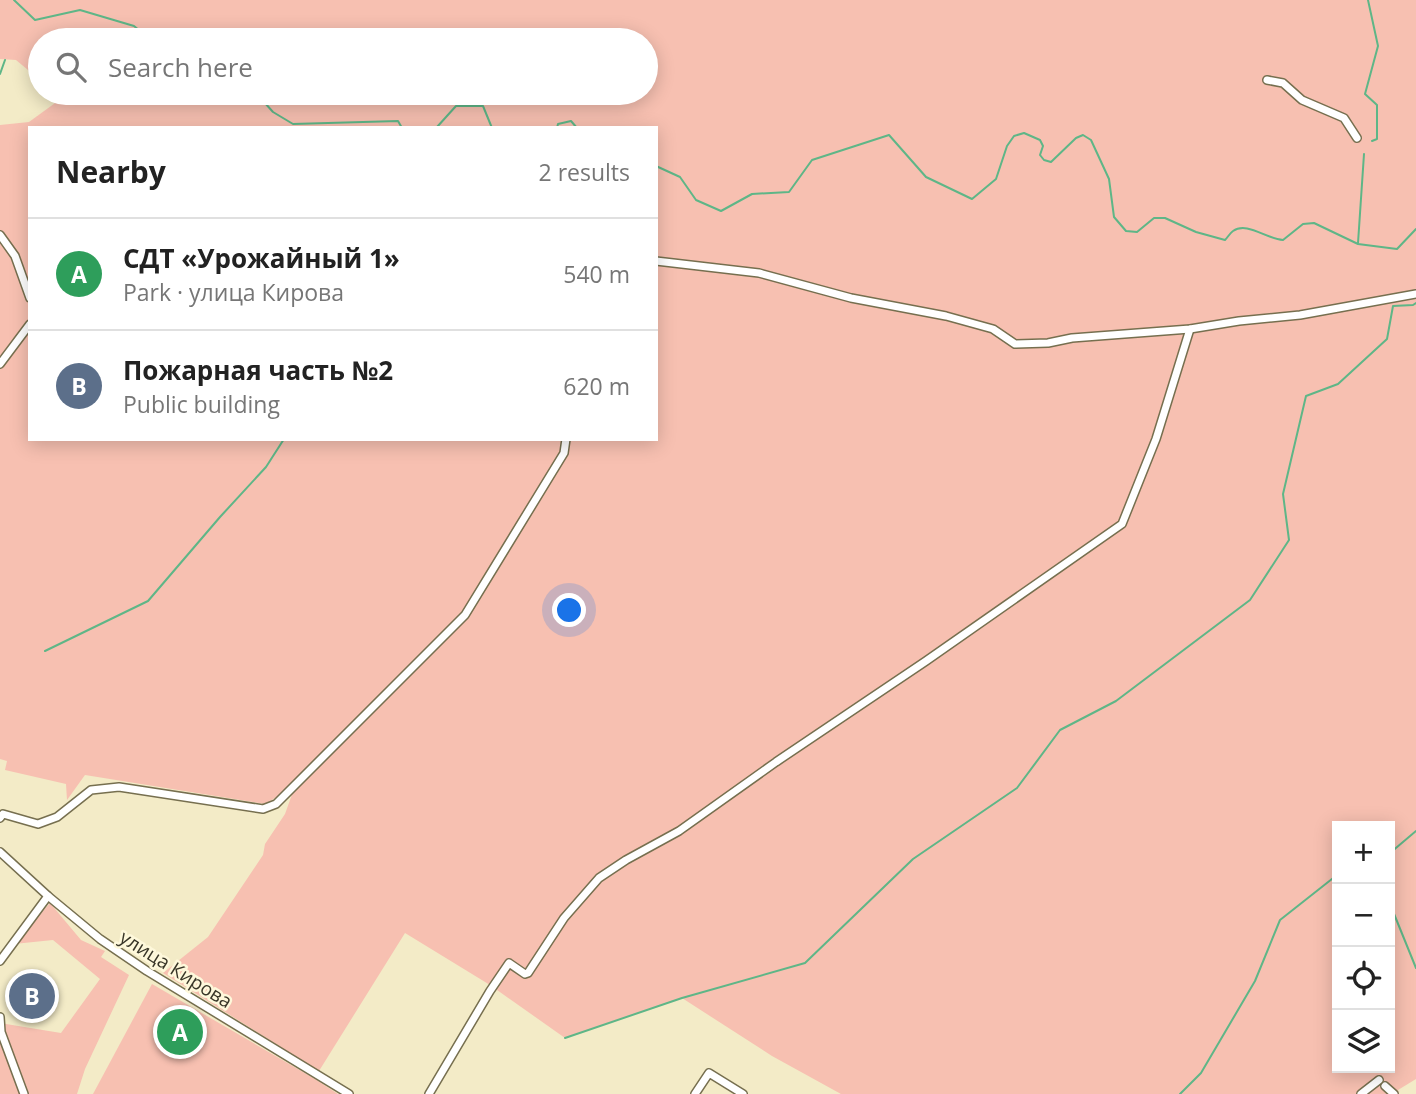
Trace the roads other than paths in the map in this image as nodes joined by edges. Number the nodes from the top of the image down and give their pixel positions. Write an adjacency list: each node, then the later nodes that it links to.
1 (1267, 80): 2 (street)
2 (1357, 138)
3 (0, 235): 5 (street)
4 (658, 261): 8 (street)
5 (28, 292)
6 (1416, 294): 8 (street)
7 (28, 327): 9 (street)
8 (1190, 329): 18 (street)
9 (0, 364)
10 (566, 441): 11 (street)
11 (0, 818)
12 (0, 852): 13 (street, улица Кирова)
13 (48, 896): 14 (street); 17 (street, улица Кирова)
14 (0, 961)
15 (0, 1017): 16 (street)
16 (24, 1094)
17 (349, 1094)
18 (429, 1094)
19 (695, 1094): 20 (street)
20 (743, 1094)
21 (1361, 1094): 22 (street)
22 (1394, 1094)

